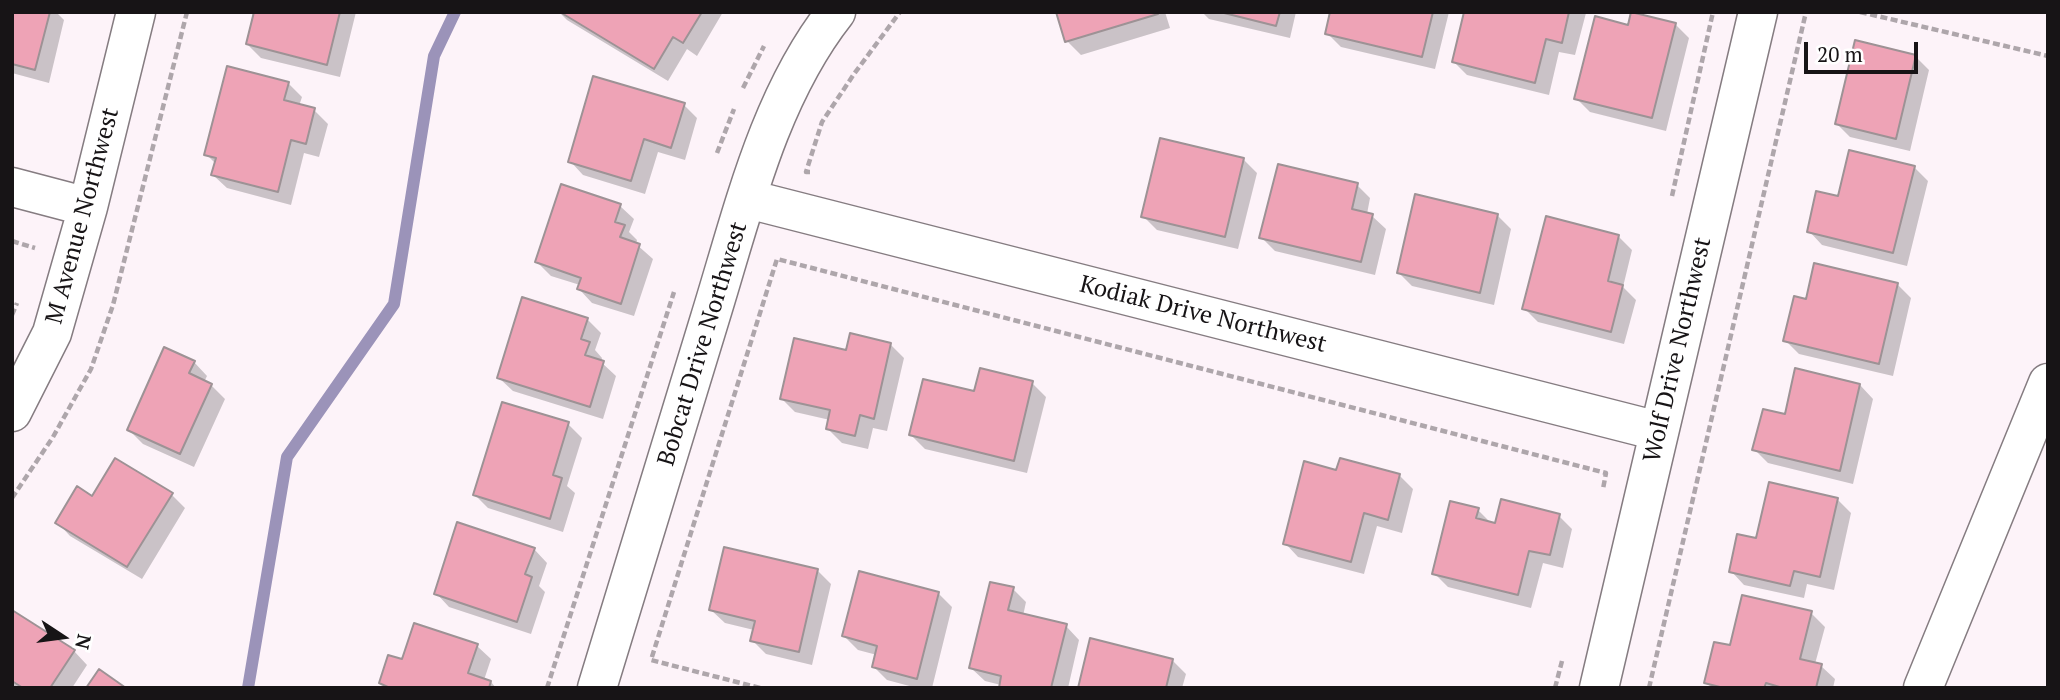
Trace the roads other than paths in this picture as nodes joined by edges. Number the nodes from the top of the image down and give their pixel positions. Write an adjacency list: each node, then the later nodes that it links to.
1 (136, 12): 6 (street, M Avenue Northwest)
2 (836, 12): 5 (street, Bobcat Drive Northwest)
3 (1758, 12): 9 (street, Wolf Drive Northwest)
4 (12, 187): 6 (street)
5 (748, 199): 9 (street, Kodiak Drive Northwest); 10 (street, Bobcat Drive Northwest)
6 (88, 207): 8 (street, M Avenue Northwest)
7 (2048, 383): 12 (street)
8 (12, 412)
9 (1658, 431): 11 (street, Wolf Drive Northwest)
10 (597, 688)
11 (1599, 688)
12 (1923, 688)

